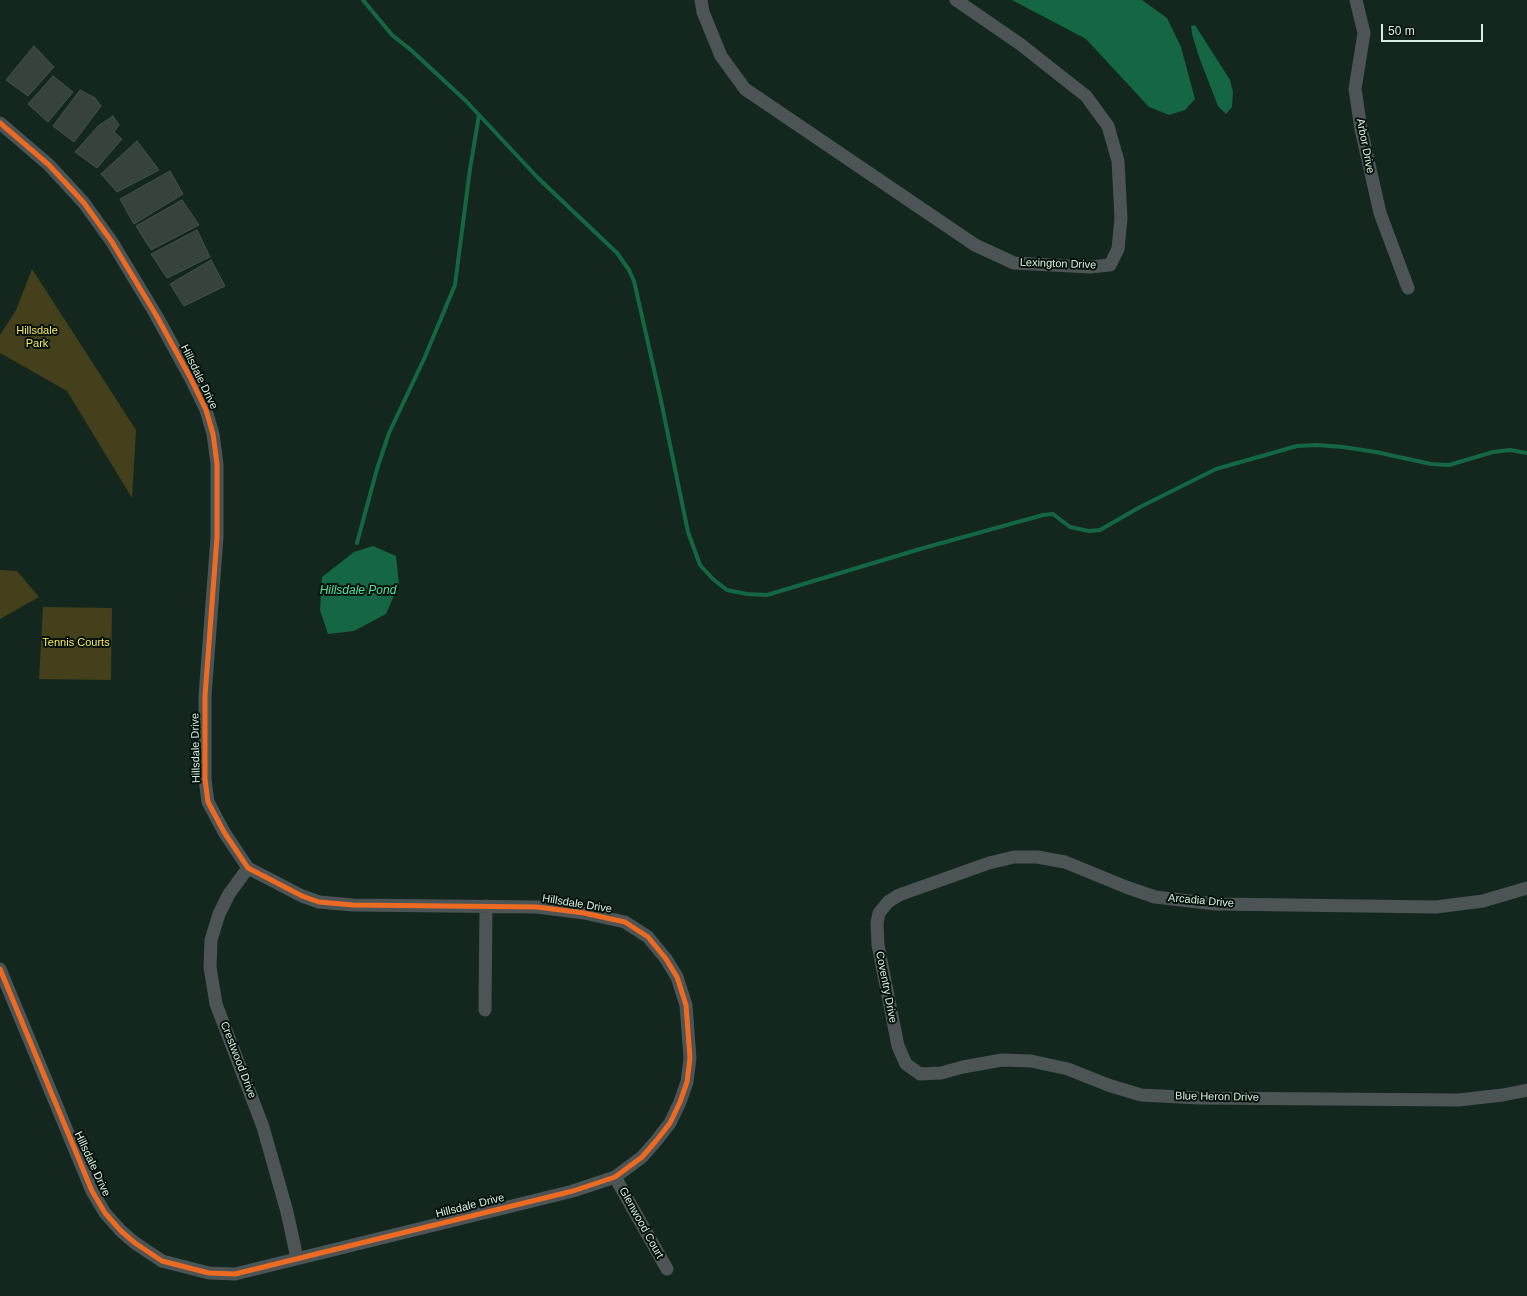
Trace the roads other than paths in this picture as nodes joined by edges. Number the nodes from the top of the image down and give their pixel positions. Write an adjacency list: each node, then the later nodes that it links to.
1 (701, 0): 2 (street, Lexington Drive)
2 (956, 0)
3 (1356, 0): 5 (street, Arbor Drive)
4 (0, 123): 6 (street, Hillsdale Drive)
5 (1408, 288)
6 (248, 868): 9 (street, Hillsdale Drive); 15 (street, Crestwood Drive)
7 (1527, 888): 8 (street, Arcadia Drive)
8 (888, 902): 12 (street, Coventry Drive)
9 (486, 906): 11 (street); 14 (street, Hillsdale Drive)
10 (0, 968): 15 (street, Hillsdale Drive)
11 (485, 1010)
12 (914, 1070): 13 (street, Blue Heron Drive)
13 (1527, 1090)
14 (615, 1177): 15 (street, Hillsdale Drive); 16 (street, Glenwood Court)
15 (297, 1258)
16 (667, 1269)

